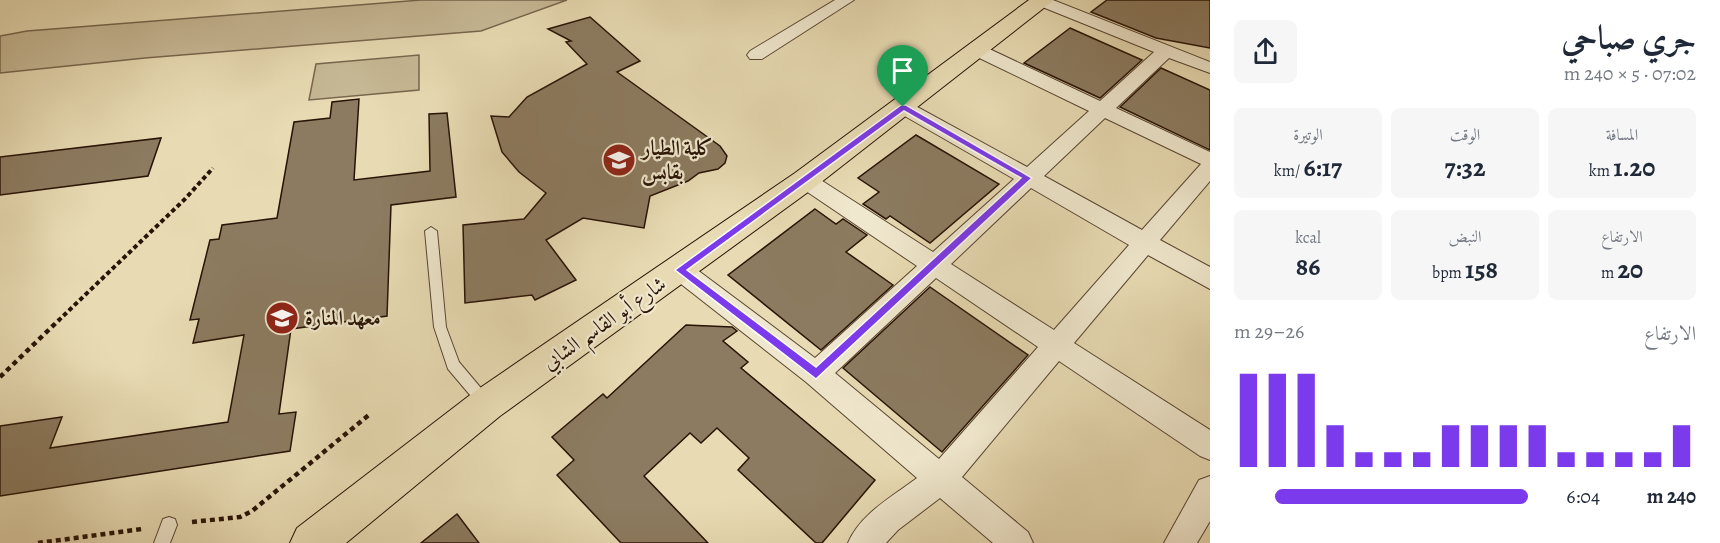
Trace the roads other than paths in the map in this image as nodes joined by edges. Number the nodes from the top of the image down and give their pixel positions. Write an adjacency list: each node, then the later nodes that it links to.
1 (846, 0): 5 (street)
2 (1042, 1): 3 (main road, شارع أبو القاسم الشابي); 4 (street)
3 (977, 50): 7 (main road, شارع أبو القاسم الشابي); 8 (street)
4 (1167, 50): 6 (street); 8 (street)
5 (756, 55)
6 (1210, 68)
7 (903, 107): 11 (street); 12 (main road, شارع أبو القاسم الشابي)
8 (1101, 109): 9 (street); 11 (street)
9 (1210, 160)
10 (1210, 167): 14 (street)
11 (1027, 178): 14 (street); 15 (street)
12 (805, 180): 15 (street); 16 (main road, شارع أبو القاسم الشابي)
13 (431, 231): 20 (lane)
14 (1145, 242): 17 (street); 18 (street)
15 (935, 263): 18 (street); 19 (street)
16 (680, 270): 19 (street); 20 (main road, شارع أبو القاسم الشابي)
17 (1210, 279)
18 (1059, 345): 21 (street); 22 (street)
19 (816, 374): 22 (street)
20 (487, 404): 26 (main road, شارع أبو القاسم الشابي)
21 (1210, 446)
22 (941, 479): 27 (street); 28 (street)
23 (1210, 491): 29 (street)
24 (169, 525): 25 (lane)
25 (162, 543)
26 (312, 543)
27 (864, 543)
28 (1017, 543)
29 (1180, 543)

